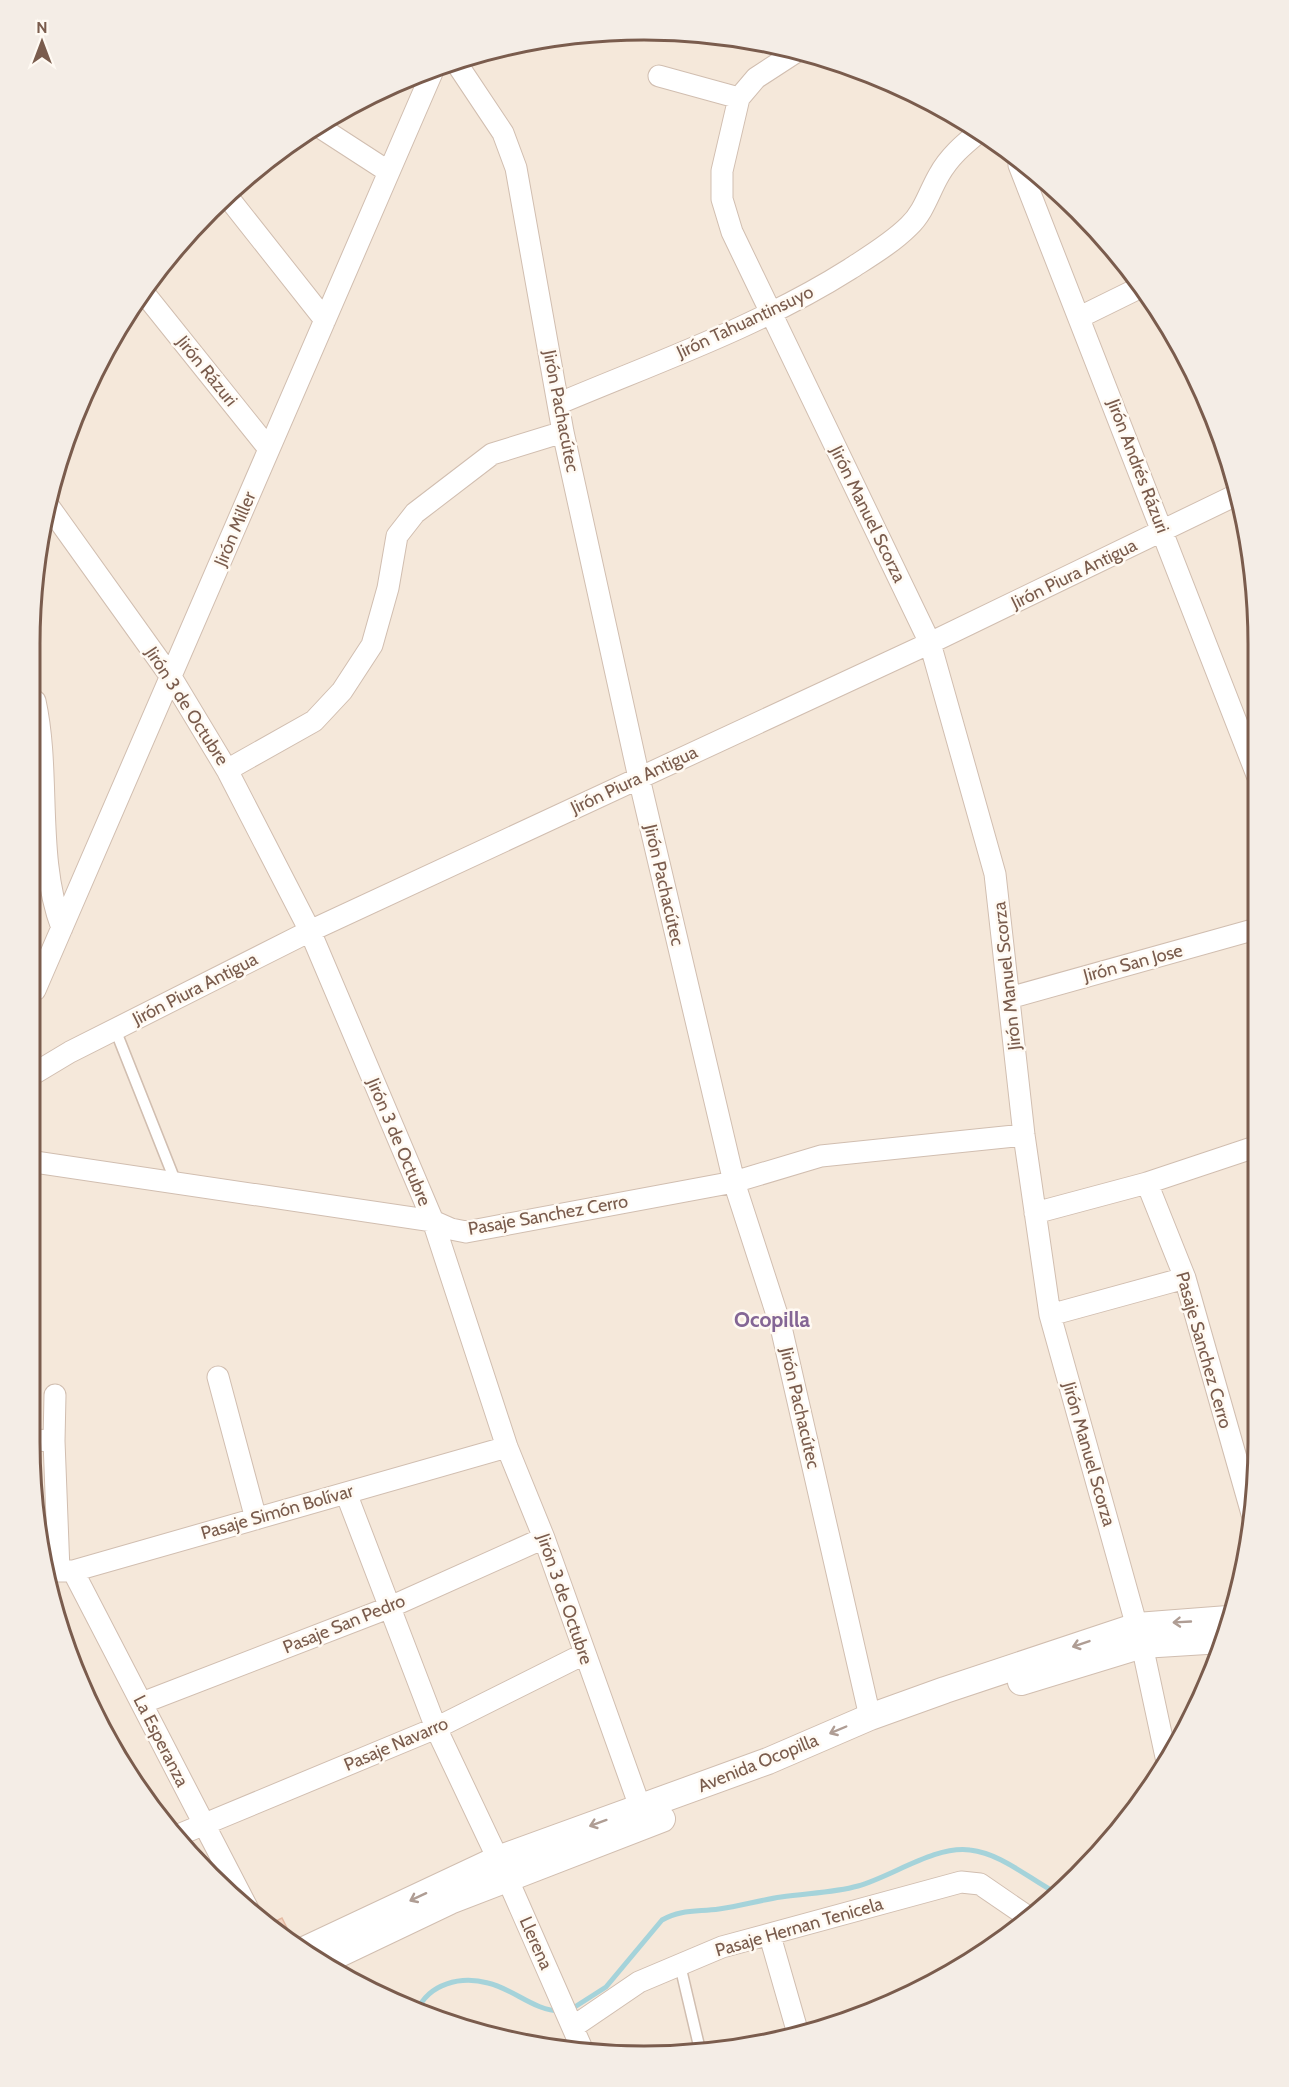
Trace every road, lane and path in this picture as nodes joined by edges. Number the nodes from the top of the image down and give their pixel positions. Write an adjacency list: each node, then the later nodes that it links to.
1 (787, 58): 5 (street)
2 (461, 69): 16 (street, Jirón Pachacútec)
3 (659, 75): 5 (street)
4 (429, 81): 8 (street, Jirón Miller)
5 (739, 98): 13 (street, Jirón Manuel Scorza)
6 (326, 131): 8 (street)
7 (973, 137): 13 (street, Jirón Tahuantinsuyo)
8 (389, 172): 15 (street, Jirón Miller)
9 (1027, 177): 14 (street, Jirón Andrés Rázuri)
10 (232, 203): 15 (street)
11 (1134, 291): 14 (street)
12 (149, 299): 18 (street, Jirón Rázuri)
13 (771, 313): 16 (street, Jirón Tahuantinsuyo); 22 (street, Jirón Manuel Scorza)
14 (1080, 317): 21 (street, Jirón Andrés Rázuri)
15 (325, 320): 18 (street, Jirón Miller)
16 (560, 403): 17 (street, Jirón Pachacútec)
17 (563, 432): 25 (street); 26 (street, Jirón Pachacútec)
18 (269, 449): 23 (street, Jirón Miller)
19 (1230, 498): 21 (street, Jirón Piura Antigua)
20 (55, 515): 23 (street, Jirón 3 de Octubre)
21 (1163, 531): 22 (street, Jirón Piura Antigua); 24 (street, Jirón Andrés Rázuri)
22 (930, 643): 26 (street, Jirón Piura Antigua); 32 (street, Jirón Manuel Scorza)
23 (171, 677): 25 (street, Jirón 3 de Octubre); 28 (street, Jirón Miller)
24 (1248, 752)
25 (227, 770): 29 (street, Jirón 3 de Octubre)
26 (639, 778): 29 (street, Jirón Piura Antigua); 38 (street, Jirón Pachacútec)
27 (40, 810): 28 (street)
28 (62, 928): 31 (street, Jirón Miller)
29 (310, 931): 33 (street, Jirón Piura Antigua); 42 (street, Jirón 3 de Octubre)
30 (1248, 931): 32 (street, Jirón San Jose)
31 (40, 979)
32 (1009, 998): 35 (street, Jirón Manuel Scorza)
33 (115, 1029): 34 (street, Jirón Piura Antigua); 39 (lane)
34 (40, 1070)
35 (1024, 1135): 38 (street, Pasaje Sanchez Cerro); 41 (street, Jirón Manuel Scorza)
36 (1248, 1149): 40 (street)
37 (40, 1163): 39 (street, Pasaje Sanchez Cerro)
38 (734, 1182): 42 (street, Pasaje Sanchez Cerro); 60 (street, Jirón Pachacútec)
39 (176, 1183): 42 (street, Pasaje Sanchez Cerro)
40 (1147, 1183): 41 (street); 43 (street, Pasaje Sanchez Cerro)
41 (1035, 1213): 44 (street, Jirón Manuel Scorza)
42 (433, 1221): 48 (street, Jirón 3 de Octubre)
43 (1185, 1278): 44 (street); 50 (street, Pasaje Sanchez Cerro)
44 (1050, 1315): 56 (street, Jirón Manuel Scorza)
45 (218, 1377): 51 (street)
46 (55, 1395): 47 (street)
47 (44, 1440): 53 (street)
48 (507, 1447): 49 (street, Pasaje Simón Bolívar); 52 (street, Jirón 3 de Octubre)
49 (346, 1493): 51 (street, Pasaje Simón Bolívar); 54 (street, Llerena)
50 (1246, 1493)
51 (256, 1519): 53 (street, Pasaje Simón Bolívar)
52 (544, 1538): 54 (street, Pasaje San Pedro); 58 (street, Jirón 3 de Octubre)
53 (59, 1571): 59 (street, La Esperanza)
54 (388, 1608): 59 (street, Pasaje San Pedro); 61 (street, Llerena)
55 (1221, 1620): 56 (street, Avenida Ocopilla, one-way to 56)
56 (1140, 1635): 57 (street, Avenida Ocopilla); 60 (street, Avenida Ocopilla, one-way to 60); 62 (street, Jirón Manuel Scorza); 63 (street, Avenida Ocopilla)
57 (1215, 1640)
58 (584, 1654): 61 (street, Pasaje Navarro); 63 (street, Jirón 3 de Octubre)
59 (142, 1703): 64 (street, La Esperanza)
60 (870, 1717): 63 (street, Avenida Ocopilla, one-way to 63)
61 (436, 1728): 64 (street, Pasaje Navarro); 66 (street, Llerena)
62 (1164, 1750)
63 (643, 1817): 66 (street, Avenida Ocopilla)
64 (204, 1824): 65 (street, Pasaje Navarro); 67 (street, La Esperanza)
65 (183, 1833)
66 (503, 1868): 70 (street, Avenida Ocopilla, one-way to 70); 71 (street, Avenida Ocopilla); 73 (street, Llerena)
67 (238, 1889)
68 (1023, 1913): 69 (street, Pasaje Hernan Tenicela)
69 (770, 1936): 72 (street, Pasaje Hernan Tenicela); 74 (street)
70 (312, 1947)
71 (330, 1958)
72 (680, 1965): 73 (street, Pasaje Hernan Tenicela); 76 (lane)
73 (573, 2027): 75 (street, Llerena)
74 (796, 2027)
75 (579, 2042)
76 (698, 2044)

